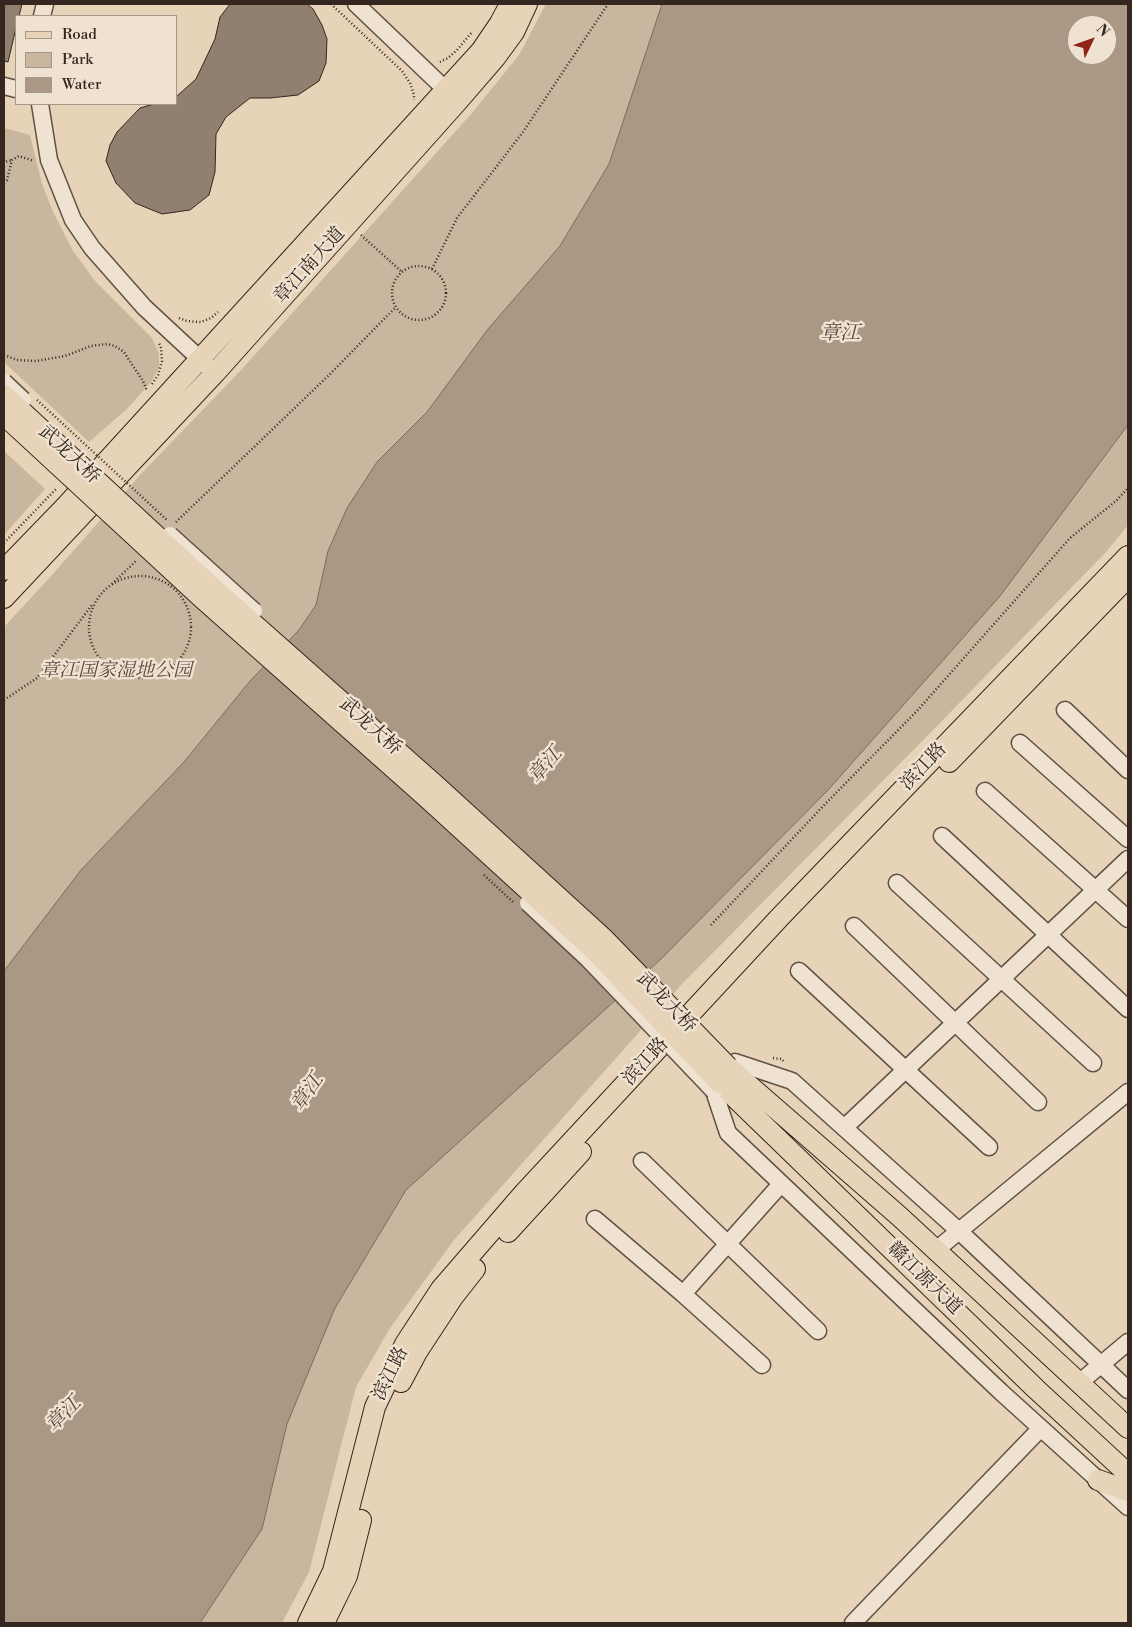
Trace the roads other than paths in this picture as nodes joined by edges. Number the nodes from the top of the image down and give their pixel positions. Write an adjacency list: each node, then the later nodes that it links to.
1 (356, 4): 4 (street)
2 (510, 4): 4 (main road, 章江南大道)
3 (527, 4): 6 (main road, 章江南大道)
4 (445, 89): 6 (main road, 章江南大道)
5 (40, 105): 6 (street)
6 (208, 366): 11 (main road, 章江南大道)
7 (4, 382): 34 (street, bridge)
8 (4, 394): 34 (main road, 武龙大桥, bridge)
9 (4, 415): 34 (main road, 武龙大桥, bridge)
10 (4, 425): 34 (street, bridge)
11 (68, 506): 13 (main road); 15 (main road)
12 (1128, 556): 58 (main road, 滨江路)
13 (4, 570)
14 (1128, 577): 59 (main road, 滨江路)
15 (4, 598)
16 (1065, 710): 18 (street)
17 (1020, 743): 21 (street)
18 (1128, 770)
19 (985, 791): 24 (street)
20 (942, 836): 27 (street)
21 (1128, 839)
22 (1128, 858): 24 (street)
23 (897, 883): 29 (street)
24 (1096, 890): 25 (street); 27 (street)
25 (1128, 919)
26 (854, 926): 31 (street)
27 (1048, 934): 29 (street); 30 (street)
28 (799, 971): 33 (street)
29 (1001, 979): 31 (street); 32 (street)
30 (1128, 1009)
31 (955, 1023): 33 (street); 36 (street)
32 (1093, 1063)
33 (906, 1069): 37 (street); 38 (street)
34 (724, 1076): 37 (street); 40 (street); 44 (main road, 赣江源大道); 54 (main road, 赣江源大道)
35 (1128, 1092): 42 (street)
36 (1038, 1102)
37 (844, 1128): 42 (street)
38 (989, 1147)
39 (642, 1161): 43 (street)
40 (781, 1184): 43 (street); 52 (street)
41 (595, 1219): 45 (street)
42 (959, 1231): 44 (street); 48 (street)
43 (729, 1243): 45 (street); 46 (street)
44 (936, 1250): 50 (main road, 赣江源大道)
45 (683, 1294): 49 (street)
46 (818, 1331)
47 (1128, 1342): 48 (street)
48 (1102, 1364): 50 (street); 51 (street)
49 (762, 1365)
50 (1079, 1383): 53 (main road, 赣江源大道)
51 (1128, 1390)
52 (1041, 1428): 55 (street); 60 (street)
53 (1128, 1428)
54 (1128, 1474)
55 (1098, 1480): 56 (main road); 57 (street)
56 (1128, 1491)
57 (1128, 1507)
58 (308, 1623)
59 (324, 1623)
60 (853, 1623)

